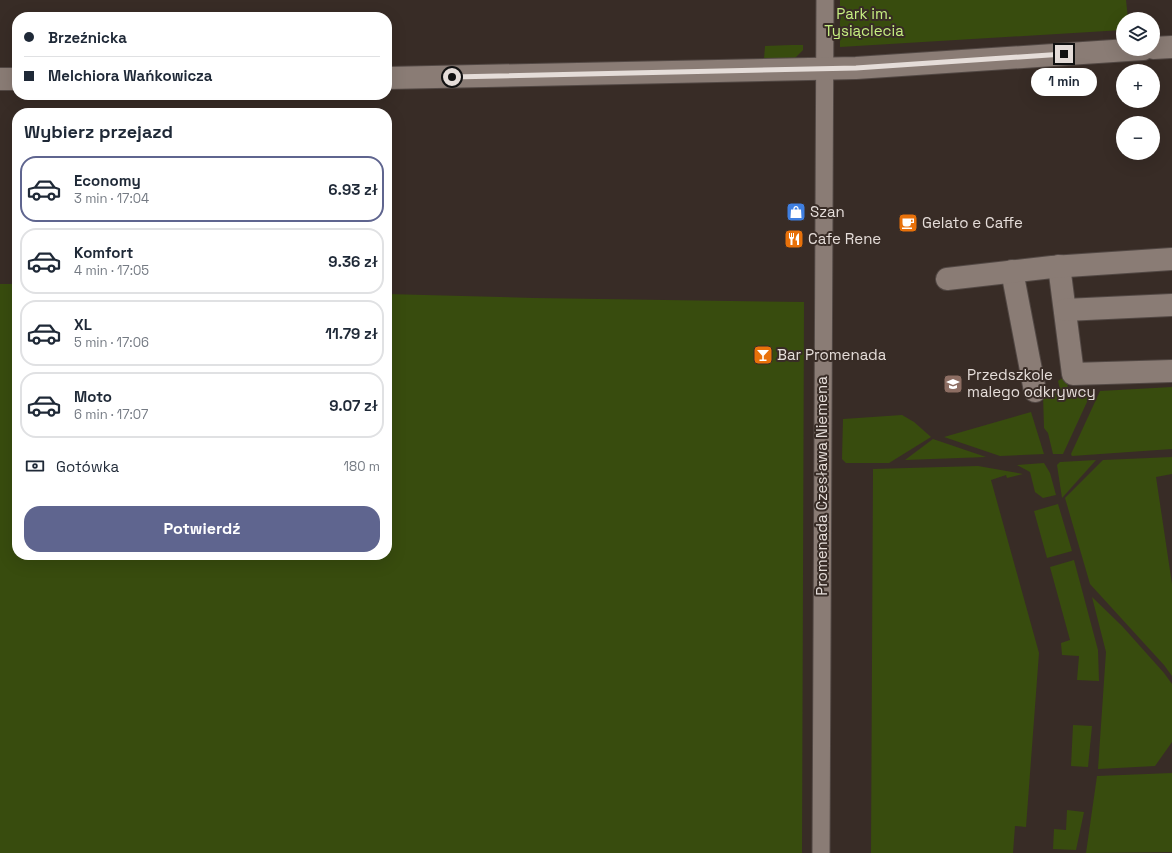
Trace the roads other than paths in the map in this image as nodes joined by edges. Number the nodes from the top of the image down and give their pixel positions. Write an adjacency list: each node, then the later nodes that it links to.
1 (825, 0): 5 (street, Promenada Czesława Niemena)
2 (1172, 47): 3 (street)
3 (1160, 48)
4 (1116, 51): 5 (street)
5 (825, 68): 6 (street); 17 (street, Promenada Czesława Niemena)
6 (392, 78)
7 (0, 79): 8 (street)
8 (12, 79)
9 (1172, 259): 10 (street)
10 (1059, 266): 11 (street); 14 (street)
11 (1012, 271): 12 (street); 16 (street)
12 (947, 279)
13 (1172, 305): 14 (street)
14 (1065, 310): 15 (street)
15 (1172, 371)
16 (1035, 392)
17 (820, 853)

